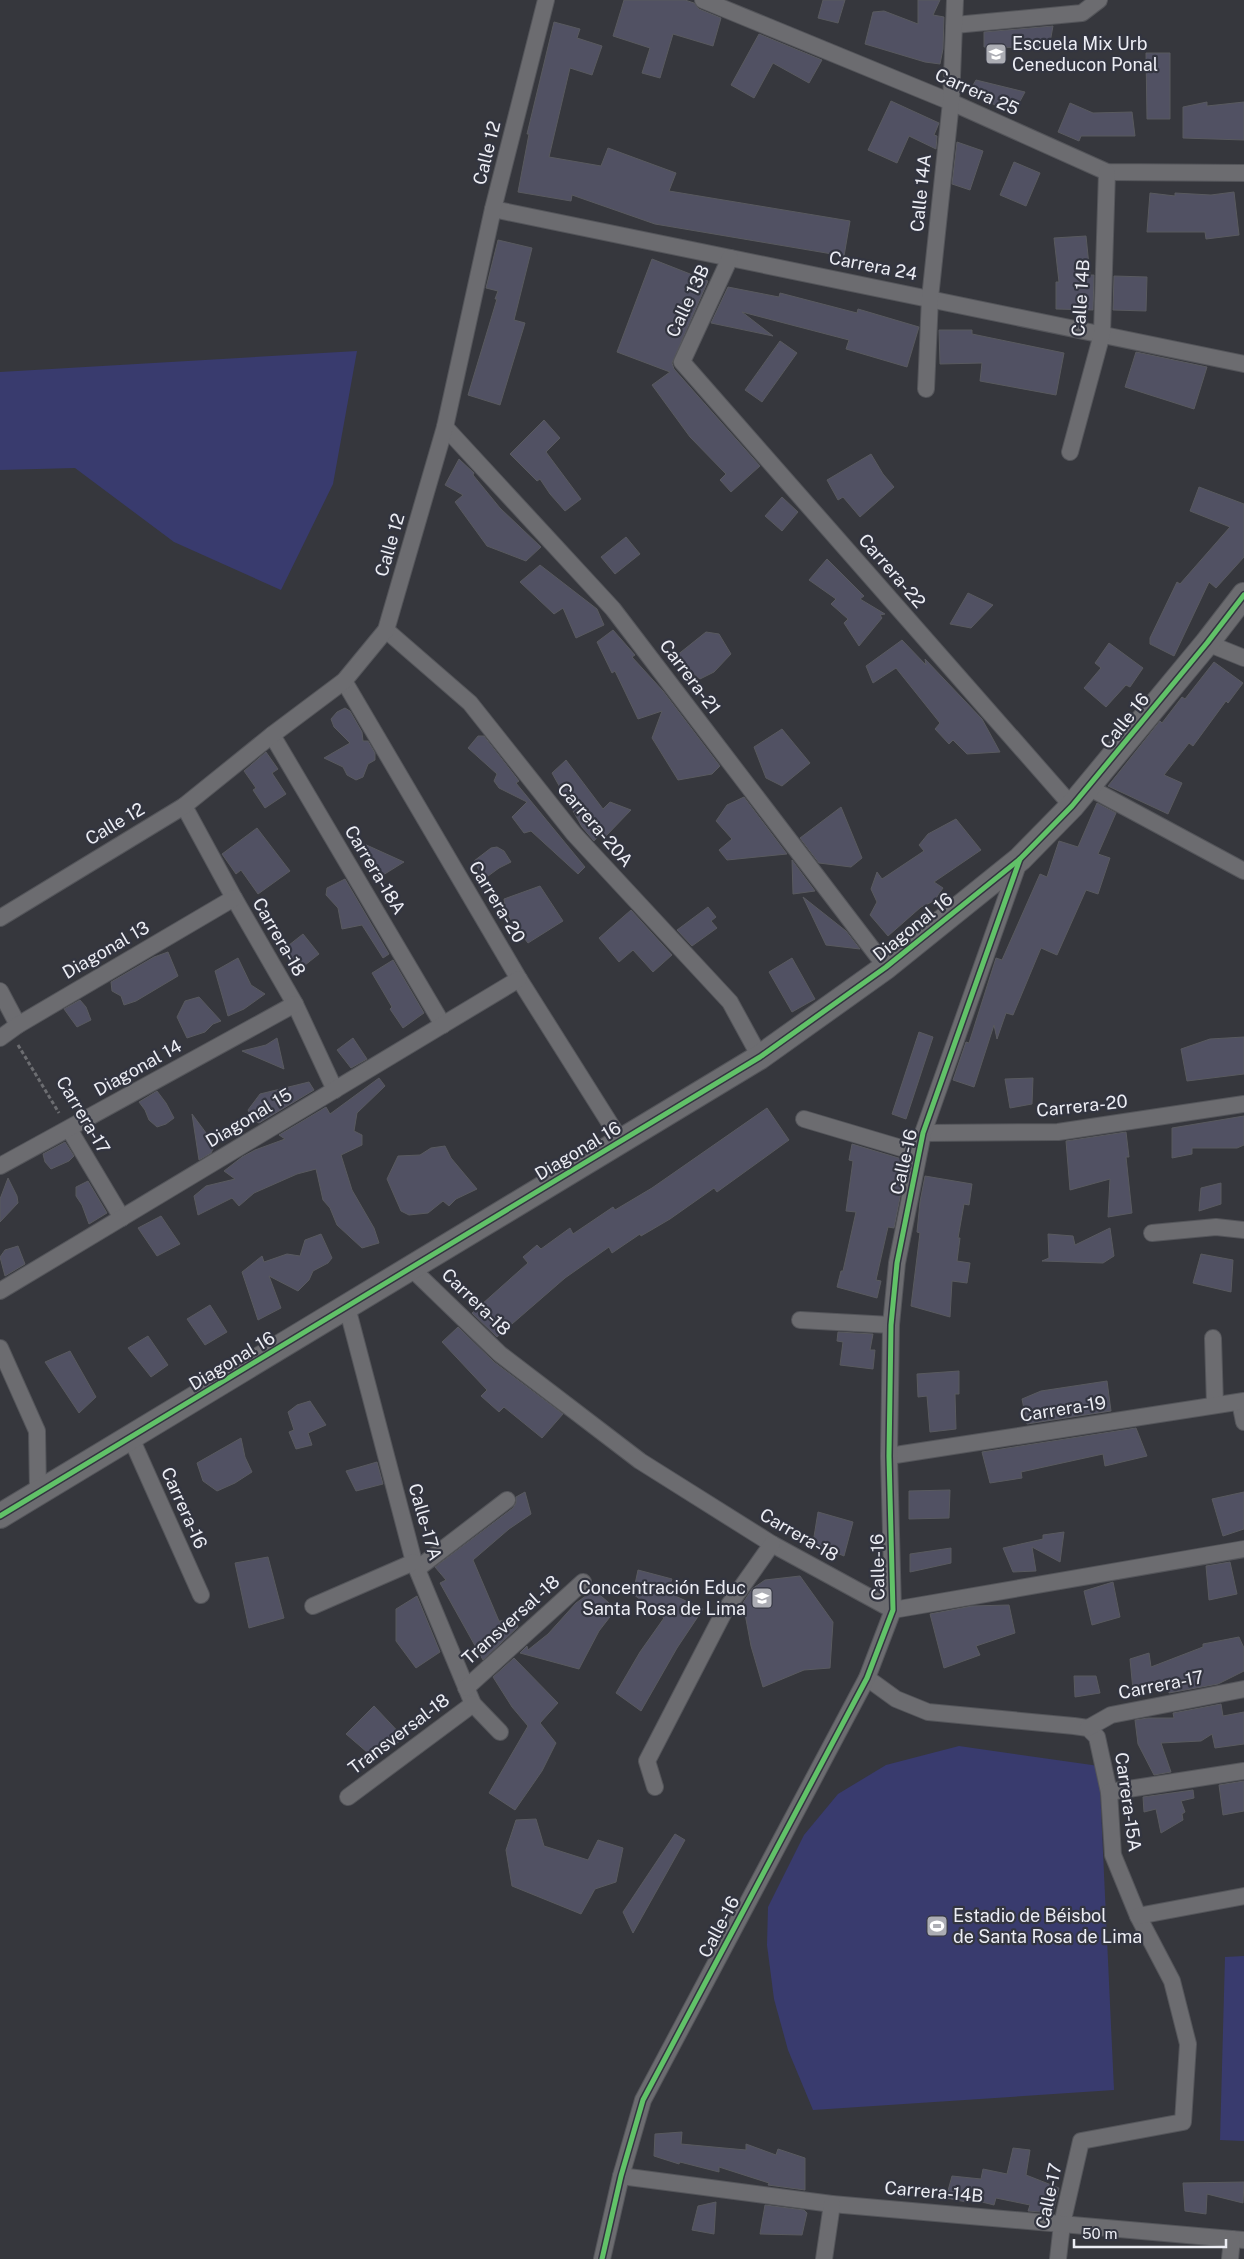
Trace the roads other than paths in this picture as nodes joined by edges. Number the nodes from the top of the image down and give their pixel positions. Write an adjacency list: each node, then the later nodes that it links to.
1 (546, 0): 9 (street, Calle 12)
2 (703, 0): 6 (street, Carrera 25)
3 (955, 0): 5 (street, Calle 14A)
4 (1099, 0): 5 (street)
5 (955, 25): 6 (street, Calle 14A)
6 (951, 102): 7 (street, Carrera 25); 11 (street, Calle 14A)
7 (1107, 172): 8 (street, Carrera 25); 12 (street, Calle 14B)
8 (1244, 173)
9 (494, 209): 10 (street, Carrera 24); 16 (street, Calle 12)
10 (730, 258): 11 (street, Carrera 24); 13 (street, Calle 13B)
11 (930, 298): 12 (street, Carrera 24); 15 (street, Calle 14A)
12 (1102, 334): 14 (street, Carrera 24); 17 (street, Calle 14B)
13 (682, 362): 26 (street, Carrera-22)
14 (1244, 364)
15 (926, 389)
16 (445, 427): 19 (street, Calle 12); 31 (street, Carrera-21)
17 (1070, 452)
18 (1244, 595): 20 (street, Calle 16)
19 (386, 630): 22 (street, Calle 12); 37 (street, Carrera-20A)
20 (1207, 643): 21 (street); 24 (street, Calle 16)
21 (1244, 658)
22 (344, 681): 23 (street, Calle 12); 32 (street, Carrera-20)
23 (272, 735): 25 (street, Calle 12); 35 (street, Carrera-18A)
24 (1088, 787): 26 (street, Calle 16); 28 (street)
25 (184, 806): 29 (street, Carrera-18); 30 (street, Calle 12)
26 (1072, 806): 27 (street, Calle 16)
27 (1020, 859): 31 (street, Diagonal 16); 42 (street, Calle-16)
28 (1244, 871)
29 (234, 898): 34 (street, Carrera-18); 36 (street, Diagonal 13)
30 (0, 918)
31 (886, 967): 37 (street, Diagonal 16)
32 (520, 980): 35 (street, Diagonal 15); 43 (street, Carrera-20)
33 (0, 991): 36 (street)
34 (295, 1004): 38 (street, Carrera-18); 41 (street, Diagonal 14)
35 (443, 1025): 38 (street, Diagonal 15)
36 (9, 1032)
37 (760, 1058): 43 (street, Diagonal 16)
38 (336, 1090): 46 (street, Diagonal 15)
39 (1244, 1104): 42 (street, Carrera-20)
40 (804, 1119): 44 (street)
41 (69, 1129): 45 (street, Diagonal 14); 46 (street, Carrera-17)
42 (923, 1133): 44 (street, Calle-16)
43 (621, 1141): 49 (street, Diagonal 16)
44 (918, 1153): 53 (street, Calle-16)
45 (0, 1166)
46 (122, 1218): 50 (street, Diagonal 15)
47 (1244, 1230): 48 (street)
48 (1152, 1233)
49 (412, 1268): 51 (street, Diagonal 16); 64 (street, Carrera-18)
50 (0, 1291)
51 (347, 1308): 59 (street, Diagonal 16); 66 (street, Calle-17A)
52 (800, 1320): 53 (street)
53 (891, 1325): 60 (street, Calle-16)
54 (1213, 1338): 57 (street)
55 (0, 1348): 61 (street)
56 (1242, 1401): 57 (street, Carrera-19); 58 (street)
57 (1215, 1406): 60 (street, Carrera-19)
58 (1244, 1422)
59 (131, 1438): 61 (street, Diagonal 16); 68 (street, Carrera-16)
60 (889, 1456): 70 (street, Calle-16)
61 (38, 1492): 63 (street, Diagonal 16)
62 (506, 1500): 66 (street)
63 (0, 1516)
64 (772, 1544): 70 (street, Carrera-18); 78 (street)
65 (1244, 1549): 70 (street)
66 (416, 1566): 69 (street); 72 (street, Calle-17A)
67 (583, 1582): 72 (street, Transversal -18)
68 (201, 1595)
69 (313, 1606)
70 (893, 1610): 71 (street, Calle-16)
71 (867, 1678): 75 (street); 84 (street, Calle-16)
72 (466, 1688): 74 (street, Calle-17A)
73 (1244, 1689): 75 (street, Carrera-17)
74 (473, 1704): 76 (street, Calle-17A); 80 (street, Transversal-18)
75 (1088, 1728): 79 (street, Carrera-15A)
76 (500, 1732)
77 (1244, 1771): 79 (street)
78 (655, 1787)
79 (1109, 1792): 82 (street, Carrera-15A)
80 (348, 1797)
81 (1244, 1896): 82 (street)
82 (1138, 1916): 83 (street, Carrera-15A)
83 (1081, 2141): 86 (street, Calle-17)
84 (621, 2176): 85 (street, Carrera-14B); 88 (street, Calle-16)
85 (832, 2204): 86 (street, Carrera-14B); 89 (street)
86 (1062, 2224): 87 (street, Carrera-14B); 90 (street, Calle-17)
87 (1238, 2240): 91 (street)
88 (602, 2259)
89 (824, 2259)
90 (1058, 2259)
91 (1230, 2259)

